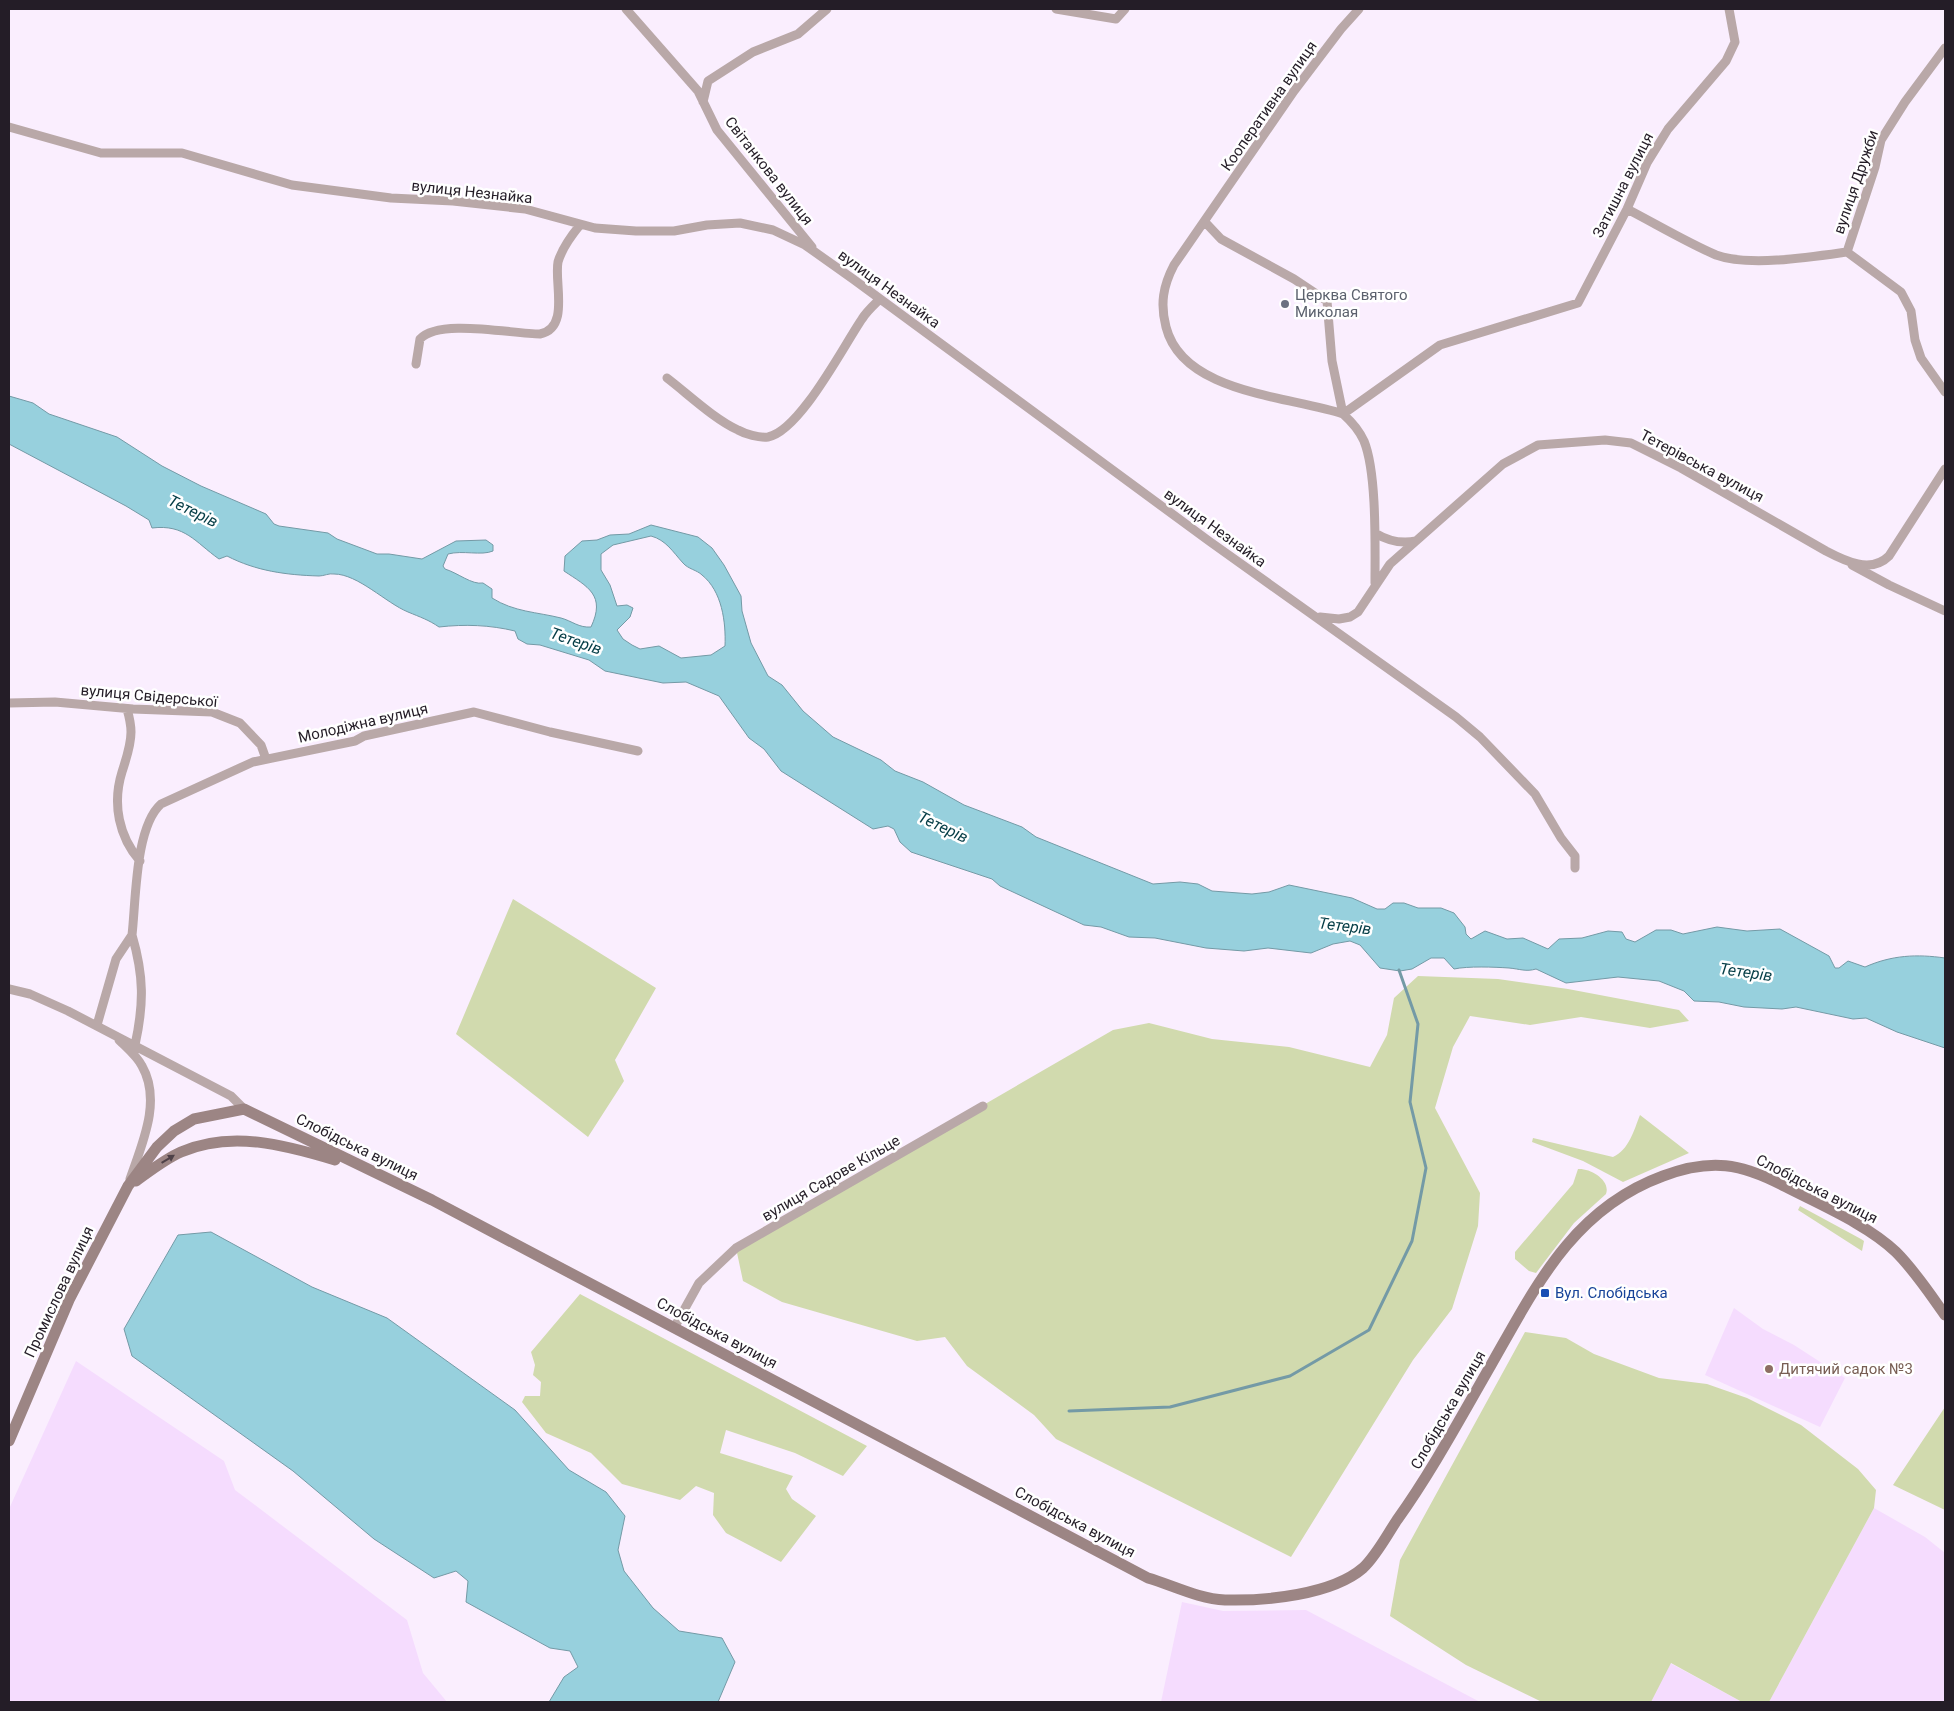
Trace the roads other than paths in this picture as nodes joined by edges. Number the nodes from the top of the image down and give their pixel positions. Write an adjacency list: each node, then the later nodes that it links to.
1 (626, 9): 8 (street, Світанкова вулиця)
2 (827, 9): 8 (street)
3 (1056, 9): 4 (street)
4 (1125, 9)
5 (1359, 9): 11 (street, Кооперативна вулиця)
6 (1729, 9): 10 (street, Затишна вулиця)
7 (1945, 48): 13 (street, вулиця Дружби)
8 (703, 102): 14 (street, Світанкова вулиця)
9 (9, 127): 12 (street, вулиця Незнайка)
10 (1626, 209): 13 (street); 19 (street, Затишна вулиця)
11 (1205, 222): 19 (street); 19 (street, Кооперативна вулиця)
12 (580, 225): 14 (street, вулиця Незнайка); 16 (street)
13 (1847, 252): 18 (street)
14 (819, 255): 15 (street, вулиця Незнайка)
15 (880, 299): 17 (street); 28 (street, вулиця Незнайка)
16 (416, 364)
17 (667, 378)
18 (1945, 392)
19 (1343, 414): 21 (street)
20 (1945, 470): 23 (street)
21 (1375, 533): 22 (street); 26 (street)
22 (1416, 540): 24 (street, Тетерівська вулиця); 26 (street, Тетерівська вулиця)
23 (1889, 556): 24 (street, Тетерівська вулиця); 25 (street)
24 (1848, 562): 25 (street)
25 (1876, 578): 27 (street)
26 (1375, 583): 28 (street, Тетерівська вулиця)
27 (1945, 611)
28 (1315, 615): 34 (street, вулиця Незнайка)
29 (9, 703): 30 (street, вулиця Свідерської)
30 (128, 709): 32 (street, вулиця Свідерської); 33 (street)
31 (638, 751): 32 (street, Молодіжна вулиця)
32 (266, 759): 33 (street, Молодіжна вулиця)
33 (140, 861): 35 (street, Молодіжна вулиця)
34 (1575, 868)
35 (132, 935): 37 (street, Молодіжна вулиця); 39 (street, Молодіжна вулиця)
36 (9, 989): 37 (street)
37 (97, 1025): 38 (street)
38 (113, 1035): 39 (street); 43 (street)
39 (135, 1045): 41 (street)
40 (983, 1106): 45 (street, вулиця Садове Кільце)
41 (244, 1109): 42 (street, Слобідська вулиця); 43 (street)
42 (379, 1175): 43 (street, one-way to 42); 45 (street, Слобідська вулиця)
43 (128, 1186): 46 (street, Промислова вулиця)
44 (1945, 1315): 45 (street, Слобідська вулиця)
45 (674, 1328)
46 (9, 1441)

